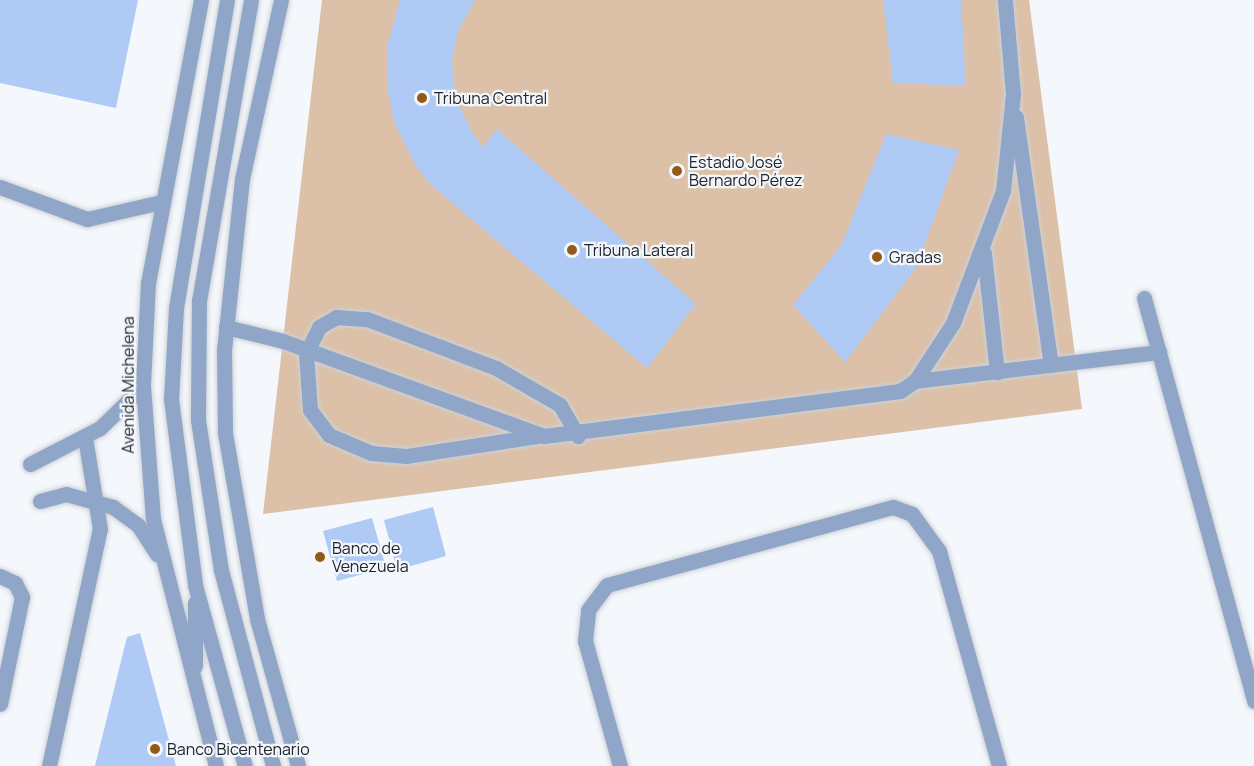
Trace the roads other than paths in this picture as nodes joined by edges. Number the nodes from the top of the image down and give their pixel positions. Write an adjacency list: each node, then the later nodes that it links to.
1 (201, 0): 8 (street, Avenida Michelena)
2 (227, 0): 26 (street)
3 (251, 0): 28 (street)
4 (282, 0): 11 (street)
5 (1005, 0): 6 (street)
6 (1013, 94): 9 (street); 14 (street)
7 (0, 187): 8 (street)
8 (161, 202): 17 (street, Avenida Michelena)
9 (984, 253): 15 (street); 16 (street)
10 (1144, 298): 13 (street)
11 (226, 327): 12 (street); 27 (street)
12 (306, 352): 18 (street); 18 (street); 19 (street)
13 (1159, 352): 14 (street); 30 (street)
14 (1051, 365): 15 (street)
15 (997, 372): 16 (street)
16 (915, 381): 19 (street)
17 (143, 386): 20 (street); 24 (street, Avenida Michelena)
18 (540, 435): 19 (street)
19 (578, 436)
20 (85, 437): 21 (street); 23 (street)
21 (30, 464)
22 (40, 501): 23 (street)
23 (99, 501): 24 (street); 32 (street)
24 (162, 562): 29 (street, Avenida Michelena)
25 (0, 576): 31 (street)
26 (195, 585): 29 (street); 34 (street)
27 (257, 619): 28 (street); 36 (street)
28 (235, 625): 35 (street)
29 (194, 686): 33 (street, Avenida Michelena)
30 (1254, 701)
31 (0, 704)
32 (49, 766)
33 (216, 766)
34 (245, 766)
35 (273, 766)
36 (298, 766)
37 (620, 766): 38 (street)
38 (999, 766)

